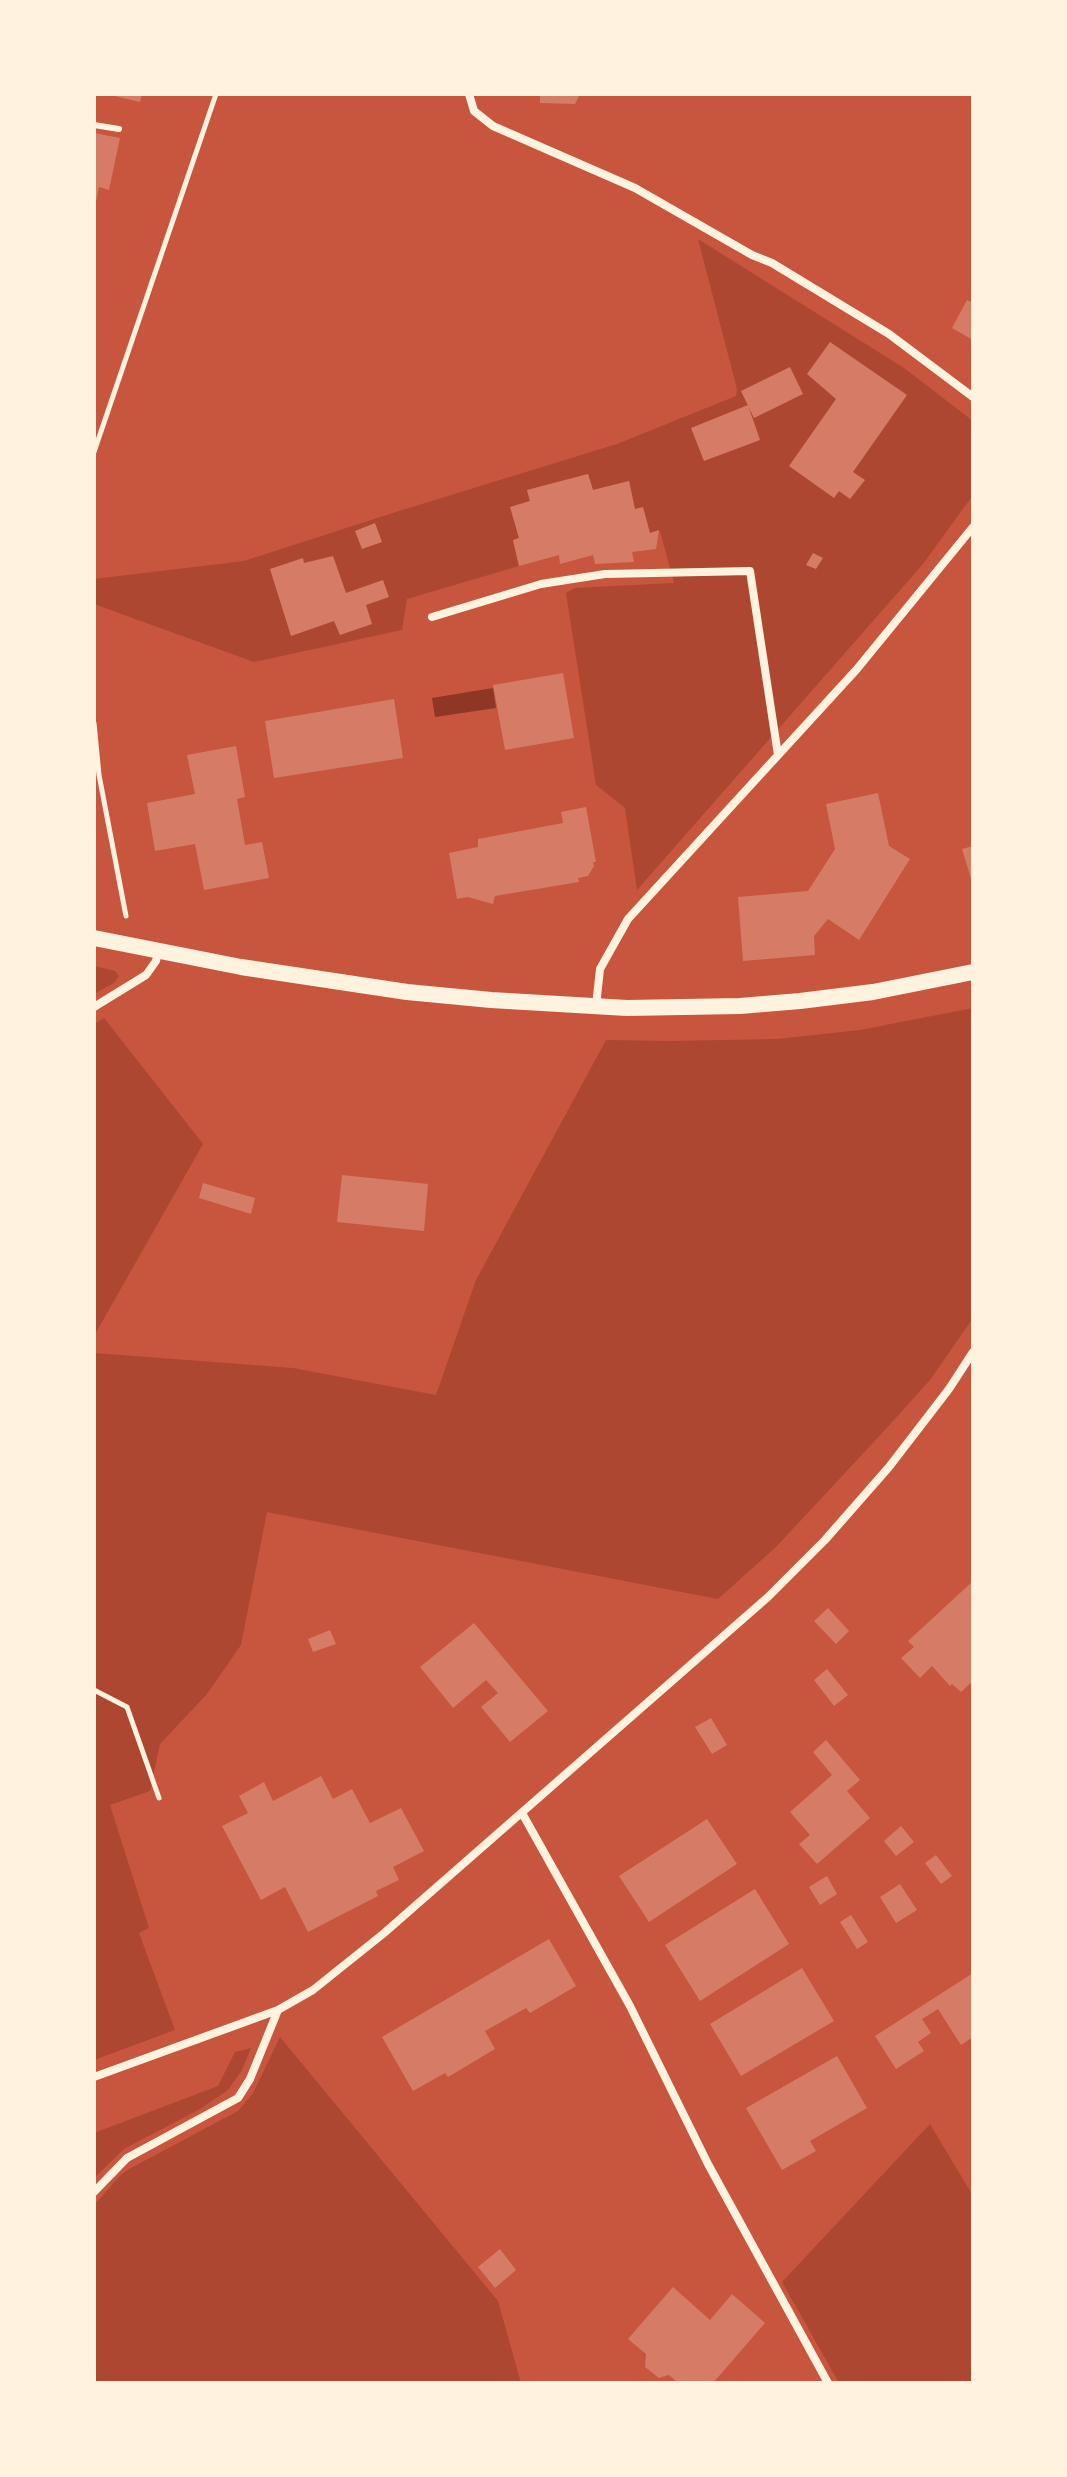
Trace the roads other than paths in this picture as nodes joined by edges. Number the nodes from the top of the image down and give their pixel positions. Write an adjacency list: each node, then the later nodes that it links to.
1 (469, 94): 4 (street)
2 (94, 125): 3 (lane)
3 (119, 129)
4 (973, 397)
5 (973, 527): 7 (street)
6 (432, 617): 7 (street)
7 (778, 755): 11 (street)
8 (94, 938): 9 (main road)
9 (158, 951): 11 (main road); 12 (street)
10 (973, 972): 11 (main road)
11 (596, 1006)
12 (94, 1007)
13 (973, 1352): 14 (street)
14 (522, 1813): 15 (street); 18 (street)
15 (278, 2010): 16 (street); 17 (street)
16 (94, 2077)
17 (94, 2192)
18 (828, 2383)

